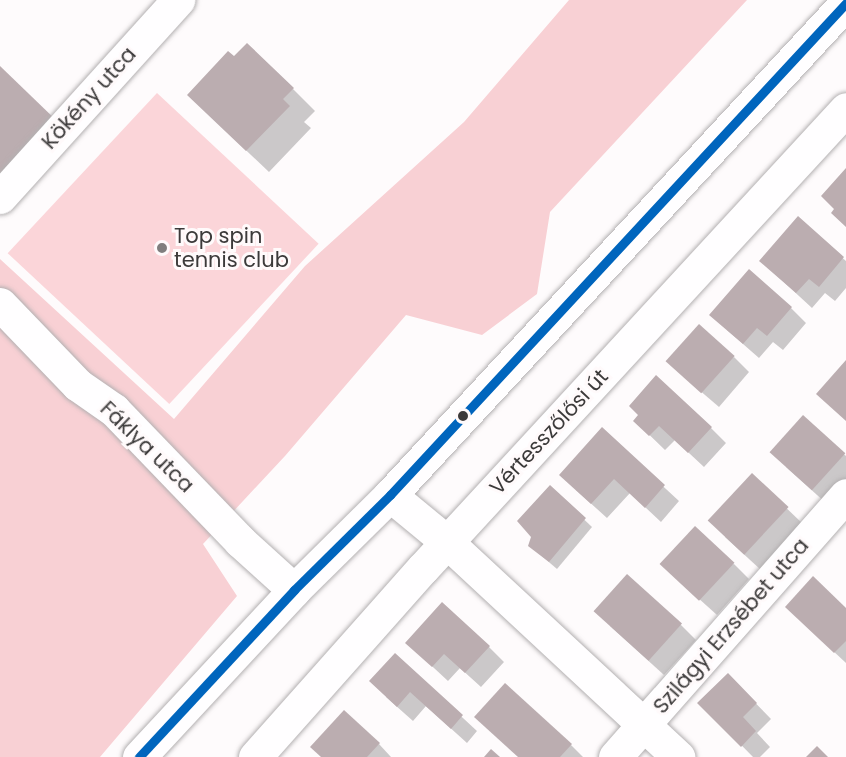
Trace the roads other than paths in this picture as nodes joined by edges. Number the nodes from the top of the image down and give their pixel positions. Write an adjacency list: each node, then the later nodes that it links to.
1 (178, 0): 4 (street, Kökény utca)
2 (846, 3): 6 (street)
3 (846, 109): 8 (street, Vértesszőlősi út)
4 (0, 197)
5 (0, 304): 9 (street, Fáklya utca)
6 (390, 495): 8 (street); 9 (street)
7 (846, 495): 10 (street, Szilágyi Erzsébet utca)
8 (447, 542): 10 (street); 12 (street, Vértesszőlősi út)
9 (294, 590): 11 (street)
10 (646, 724): 13 (street, Szilágyi Erzsébet utca); 14 (street)
11 (139, 757)
12 (255, 757)
13 (615, 757)
14 (678, 757)

